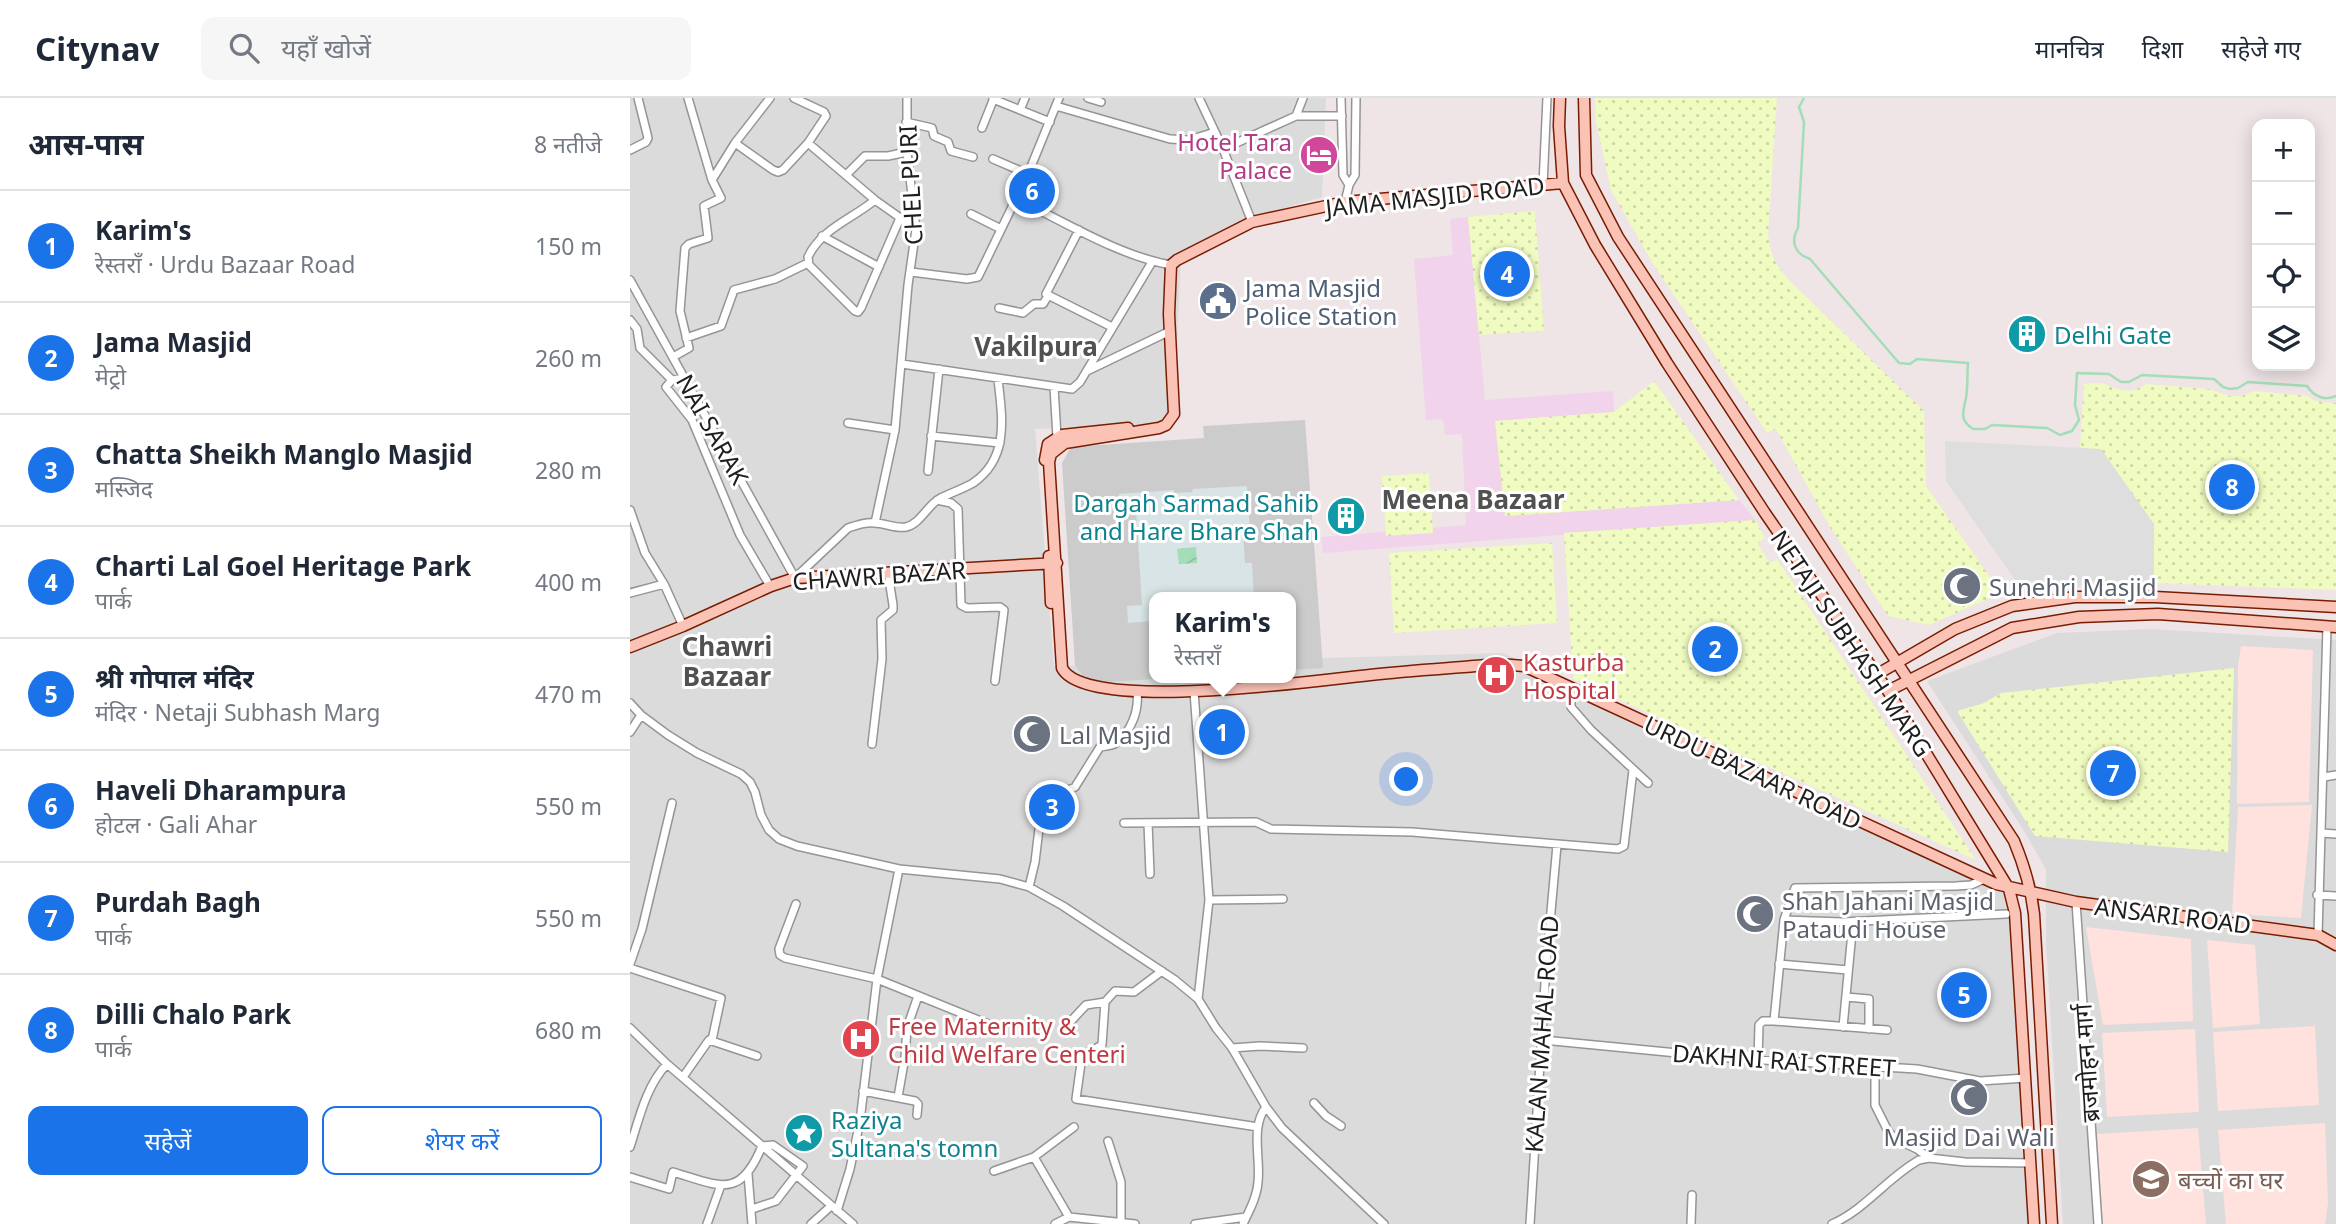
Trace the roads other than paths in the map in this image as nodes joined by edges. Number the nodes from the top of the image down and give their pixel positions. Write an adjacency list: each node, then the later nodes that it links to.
1 (638, 98): 28 (street)
2 (688, 98): 34 (street)
3 (770, 98): 25 (street)
4 (794, 98): 26 (street)
5 (907, 98): 21 (street, CHEL PURI)
6 (1025, 98): 18 (street)
7 (1088, 98): 17 (street)
8 (1199, 98): 24 (street)
9 (1303, 98): 19 (street)
10 (1342, 98): 20 (street)
11 (1356, 98): 36 (street)
12 (1547, 98): 37 (street)
13 (1560, 98): 35 (main road, NETAJI SUBHASH MARG)
14 (1584, 98): 91 (main road, NETAJI SUBHASH MARG)
15 (993, 99): 18 (street); 23 (street)
16 (1058, 102): 22 (street); 24 (street)
17 (1101, 102)
18 (1020, 110): 22 (street)
19 (1296, 116): 20 (street); 27 (street)
20 (1342, 116): 36 (street)
21 (906, 122): 29 (street, CHEL PURI); 30 (street)
22 (1050, 122): 33 (street)
23 (982, 128)
24 (1215, 132): 27 (street)
25 (735, 143): 26 (street); 34 (street)
26 (808, 143): 32 (street)
27 (1223, 149): 43 (street)
28 (630, 150)
29 (907, 152): 32 (street); 44 (street, CHEL PURI)
30 (973, 157)
31 (993, 159): 33 (street)
32 (847, 174): 39 (street)
33 (1028, 174): 38 (street)
34 (712, 180): 61 (street)
35 (1563, 183): 37 (main road, JAMA MASJID ROAD); 92 (main road, NETAJI SUBHASH MARG)
36 (1349, 185): 40 (street)
37 (1543, 185): 40 (main road, JAMA MASJID ROAD)
38 (1017, 199): 45 (street); 46 (street)
39 (875, 200): 42 (street); 47 (street)
40 (1345, 202): 43 (main road, JAMA MASJID ROAD)
41 (971, 214): 45 (street)
42 (900, 218): 44 (street); 51 (street)
43 (1252, 222): 50 (main road, JAMA MASJID ROAD)
44 (916, 229): 52 (street, CHEL PURI)
45 (1001, 229): 52 (street)
46 (1079, 230): 48 (street); 54 (street)
47 (822, 236): 49 (street); 51 (street)
48 (1152, 262): 50 (street); 57 (street)
49 (808, 263): 51 (street); 61 (street)
50 (1171, 265): 59 (main road)
51 (879, 267)
52 (911, 272): 63 (street, CHEL PURI)
53 (630, 280): 62 (street, NAI SARAK)
54 (1048, 296): 55 (street); 57 (street)
55 (999, 308)
56 (630, 320): 58 (street)
57 (1112, 327): 65 (street)
58 (637, 329): 60 (street); 68 (street)
59 (1170, 331): 65 (street); 72 (main road)
60 (630, 334)
61 (686, 338): 62 (street)
62 (673, 357): 66 (street, NAI SARAK)
63 (902, 365): 64 (street); 71 (street, CHEL PURI)
64 (939, 369): 67 (street); 73 (street)
65 (1087, 371): 69 (street)
66 (685, 378): 68 (street); 83 (street, NAI SARAK)
67 (998, 379): 69 (street); 75 (street)
68 (672, 380): 85 (street)
69 (1054, 387): 74 (street)
70 (848, 423): 71 (street)
71 (895, 430): 79 (street, CHEL PURI)
72 (1141, 430): 74 (main road); 80 (main road)
73 (931, 436): 75 (street); 76 (street)
74 (1057, 437): 80 (main road)
75 (1000, 443): 77 (street)
76 (928, 471)
77 (937, 500): 79 (street); 81 (street)
78 (630, 510): 84 (street)
79 (875, 523): 83 (street)
80 (1053, 563): 81 (main road, CHAWRI BAZAR); 100 (main road, URDU BAZAAR ROAD)
81 (958, 569): 82 (main road, CHAWRI BAZAR); 93 (street)
82 (888, 573): 83 (main road, CHAWRI BAZAR); 104 (street)
83 (795, 578): 85 (main road, CHAWRI BAZAR)
84 (664, 584): 86 (street); 88 (street)
85 (770, 586): 88 (main road, CHAWRI BAZAR)
86 (630, 593)
87 (2336, 607): 91 (main road)
88 (683, 626): 90 (main road, CHAWRI BAZAR)
89 (2332, 627): 95 (main road); 107 (street)
90 (630, 647)
91 (1895, 662): 92 (main road); 95 (main road, NETAJI SUBHASH MARG)
92 (1876, 675): 99 (main road, NETAJI SUBHASH MARG)
93 (995, 681)
94 (1296, 682): 97 (main road, URDU BAZAAR ROAD)
95 (1908, 682): 99 (main road); 121 (main road, NETAJI SUBHASH MARG)
96 (1288, 683): 98 (main road, URDU BAZAAR ROAD)
97 (1571, 687): 105 (street); 118 (main road, URDU BAZAAR ROAD)
98 (1194, 691): 100 (main road, URDU BAZAAR ROAD); 112 (street)
99 (1888, 691): 120 (main road, NETAJI SUBHASH MARG)
100 (1137, 692): 119 (street)
101 (630, 703): 102 (street)
102 (640, 715): 103 (street); 116 (street)
103 (630, 732)
104 (872, 744)
105 (1633, 770): 108 (street); 115 (street)
106 (2336, 775): 107 (street)
107 (2324, 777): 113 (street)
108 (1648, 783)
109 (672, 803): 134 (street)
110 (1124, 823): 111 (street)
111 (1148, 823): 112 (street); 117 (street)
112 (1204, 823): 115 (street); 125 (street)
113 (2321, 833): 114 (street); 122 (street)
114 (2336, 834)
115 (1556, 845): 150 (street, KALAN MAHAL ROAD)
116 (899, 869): 119 (street); 137 (street)
117 (1150, 874)
118 (1984, 879): 120 (main road, URDU BAZAAR ROAD); 129 (street)
119 (1029, 887): 136 (street)
120 (2009, 889): 121 (main road, ANSARI ROAD); 158 (main road, NETAJI SUBHASH MARG)
121 (2032, 892): 126 (main road, ANSARI ROAD); 198 (main road, NETAJI SUBHASH MARG)
122 (2317, 895): 123 (street); 131 (street)
123 (2336, 896)
124 (1283, 899): 125 (street)
125 (1209, 900): 140 (street)
126 (2076, 902): 131 (main road, ANSARI ROAD); 199 (street, ब्रजमोहन मार्ग)
127 (796, 904): 137 (street)
128 (2006, 914): 130 (street)
129 (1784, 920): 130 (street); 133 (street)
130 (1853, 922): 135 (street)
131 (2318, 935): 132 (main road, ANSARI ROAD)
132 (2336, 945)
133 (1779, 964): 135 (street); 143 (street)
134 (630, 966): 149 (street)
135 (1848, 970): 139 (street)
136 (1162, 971): 140 (street); 141 (street)
137 (877, 979): 138 (street); 159 (street)
138 (918, 996): 147 (street); 160 (street)
139 (1846, 997): 144 (street); 146 (street)
140 (1198, 999): 151 (street)
141 (1105, 1002): 142 (street); 166 (street)
142 (1072, 1020)
143 (1774, 1021): 144 (street); 154 (street)
144 (1843, 1027): 146 (street)
145 (630, 1028): 155 (street)
146 (1868, 1029): 148 (street)
147 (1003, 1030)
148 (1887, 1030)
149 (712, 1040): 153 (street); 157 (street)
150 (1543, 1040): 154 (street, DAKHNI RAI STREET); 194 (street, KALAN MAHAL ROAD)
151 (1232, 1048): 152 (street); 162 (street)
152 (1303, 1048)
153 (757, 1056)
154 (1758, 1059): 156 (street, DAKHNI RAI STREET)
155 (667, 1064): 157 (street); 170 (street)
156 (1875, 1066): 158 (street, DAKHNI RAI STREET); 173 (street)
157 (683, 1077): 169 (street)
158 (2026, 1078): 174 (main road, NETAJI SUBHASH MARG)
159 (863, 1091): 160 (street); 168 (street)
160 (898, 1097): 163 (street)
161 (1314, 1103): 164 (street)
162 (1266, 1107): 166 (street); 193 (street)
163 (917, 1115)
164 (1340, 1126)
165 (1074, 1127): 172 (street)
166 (1258, 1127): 184 (street)
167 (1108, 1141): 185 (street)
168 (856, 1144): 171 (street); 182 (street)
169 (762, 1146): 176 (street); 177 (street)
170 (630, 1147)
171 (923, 1152)
172 (1034, 1157): 175 (street); 183 (street)
173 (1929, 1158): 174 (street); 196 (street)
174 (2031, 1163): 197 (main road, NETAJI SUBHASH MARG)
175 (994, 1171)
176 (748, 1174): 179 (street); 181 (street)
177 (796, 1174): 181 (street); 182 (street)
178 (630, 1177): 179 (street)
179 (721, 1185): 186 (street)
180 (1692, 1195): 195 (street)
181 (752, 1209): 187 (street)
182 (834, 1209): 188 (street); 189 (street)
183 (1069, 1217): 185 (street); 190 (street)
184 (1245, 1220): 192 (street)
185 (1121, 1222): 191 (street)
186 (707, 1224)
187 (752, 1224)
188 (811, 1224)
189 (853, 1224)
190 (1055, 1224)
191 (1135, 1224)
192 (1195, 1224)
193 (1384, 1224)
194 (1530, 1224)
195 (1691, 1224)
196 (1832, 1224)
197 (2034, 1224)
198 (2052, 1224)
199 (2098, 1224)

